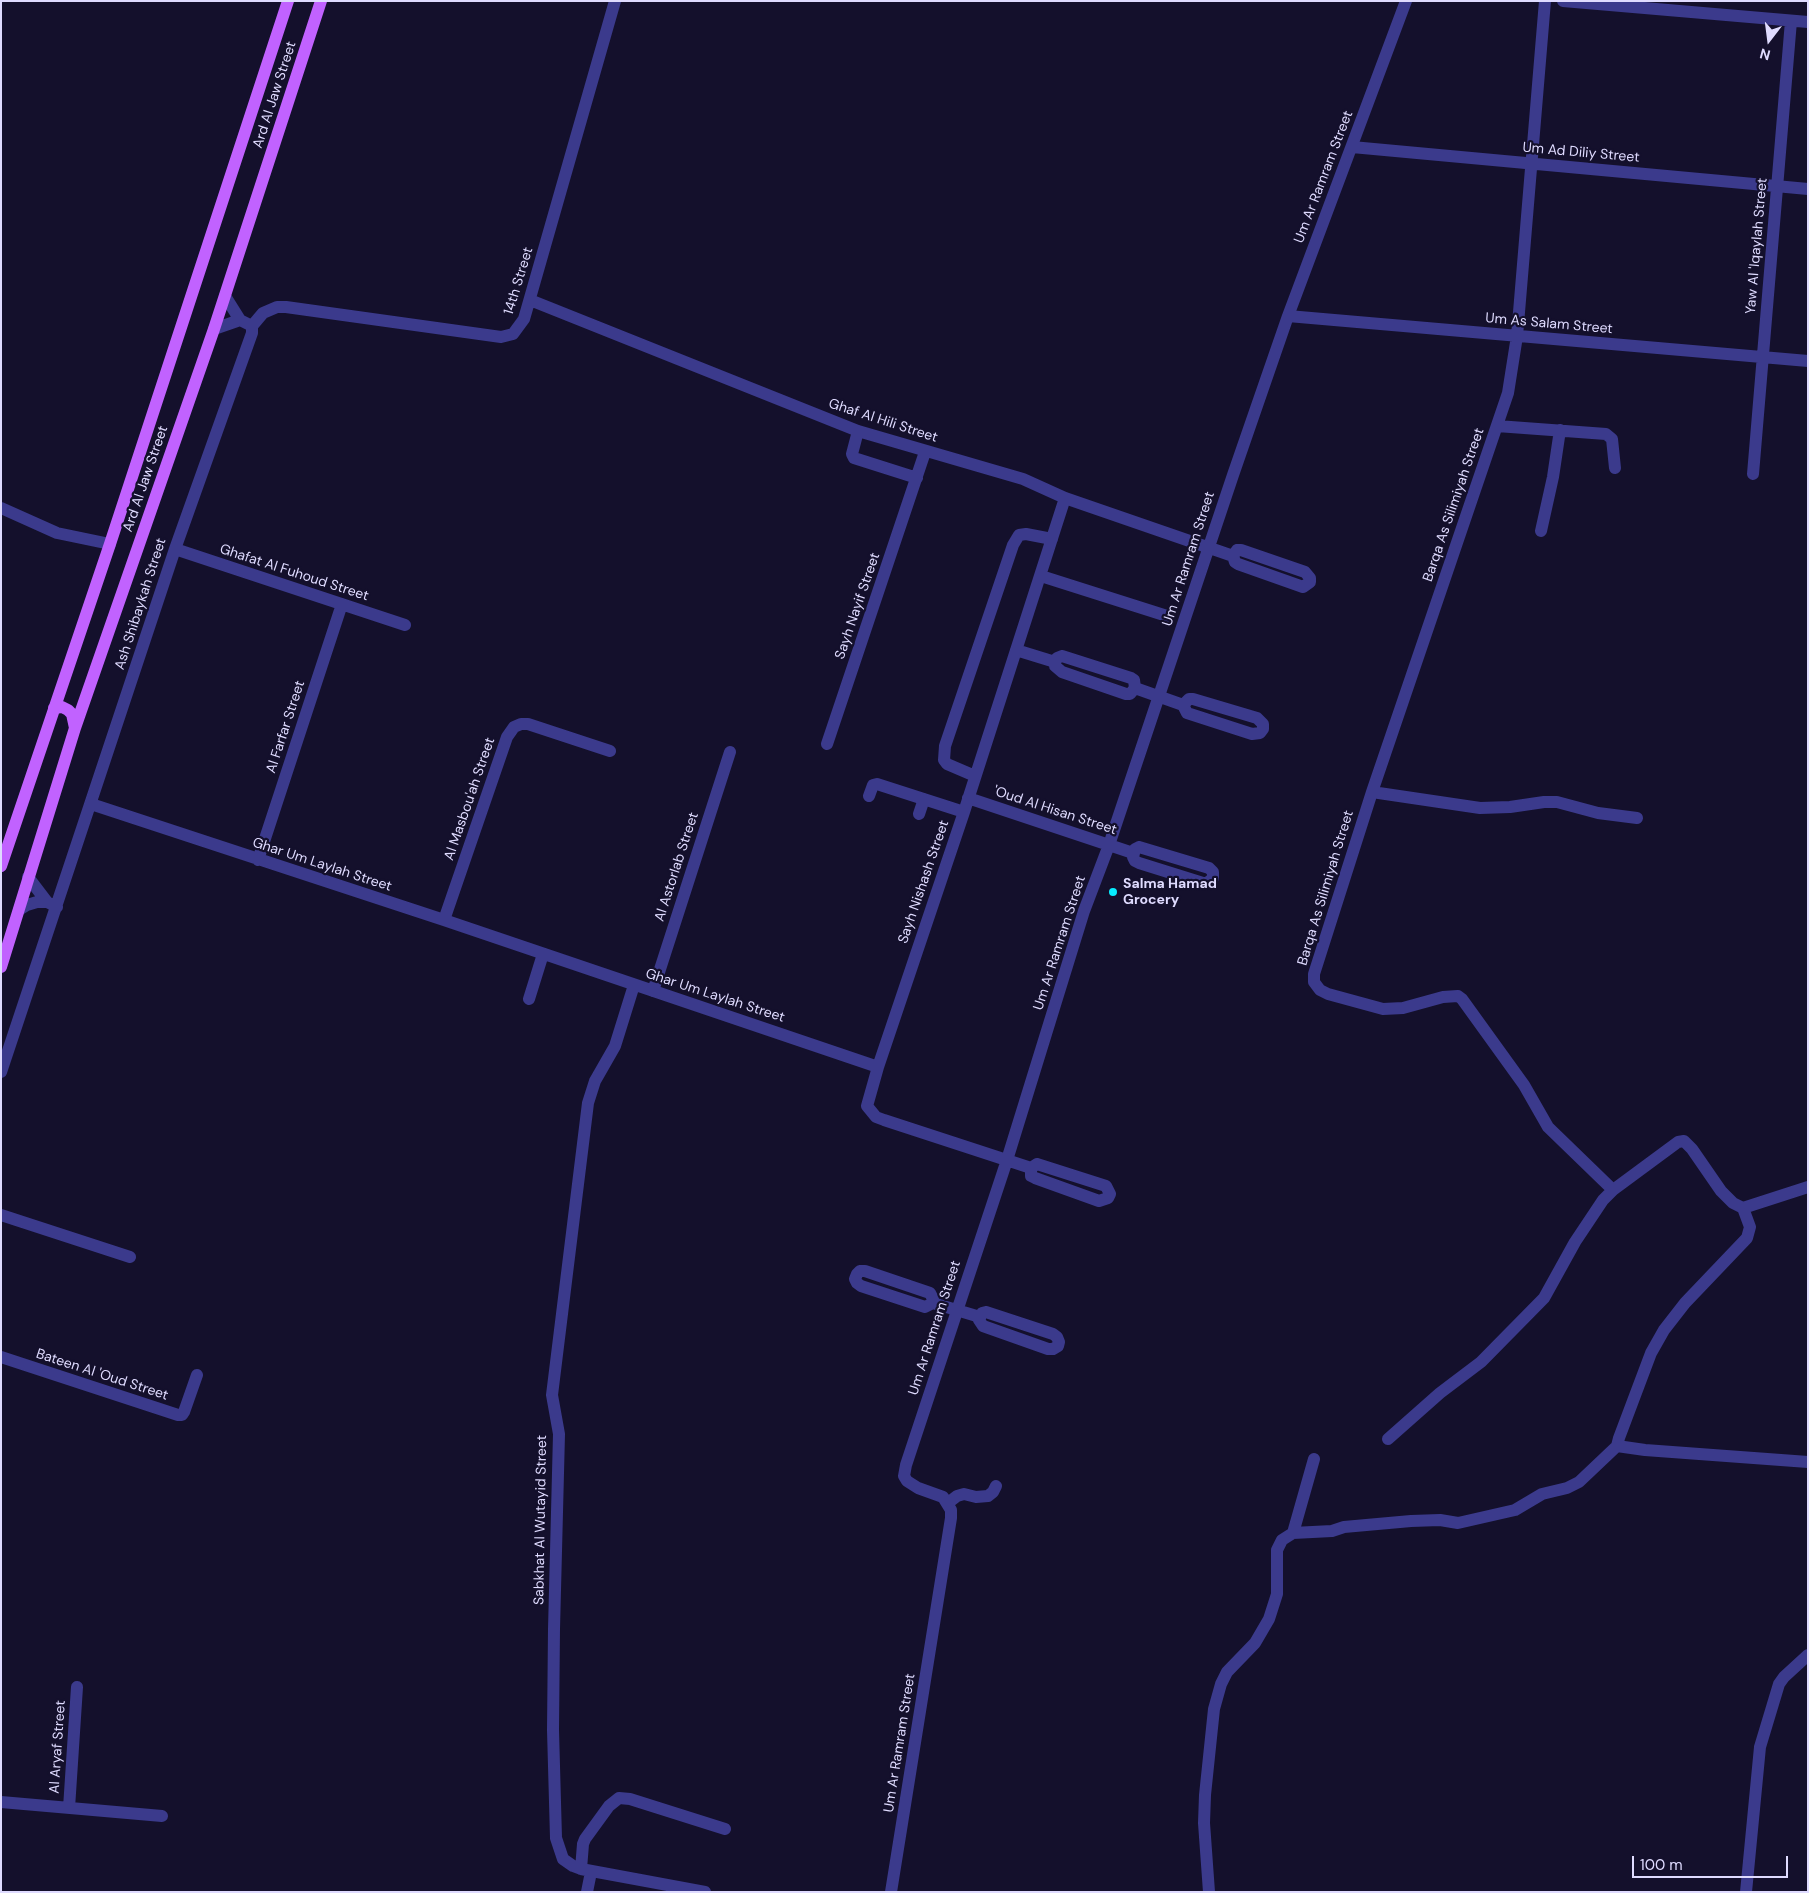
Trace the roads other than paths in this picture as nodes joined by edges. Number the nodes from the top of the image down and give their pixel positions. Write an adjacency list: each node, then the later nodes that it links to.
1 (288, 1): 33 (main road, Ard Al Jaw Street)
2 (321, 1): 13 (main road, Ard Al Jaw Street)
3 (614, 1): 14 (street, 14th Street)
4 (1406, 1): 9 (street, Um Ar Ramram Street)
5 (1545, 1): 10 (street, Barqa As Silimiyah Street)
6 (1563, 1): 7 (street)
7 (1791, 21): 8 (street); 11 (street, Yaw Al 'Iqaylah Street)
8 (1808, 22)
9 (1352, 147): 10 (street, Um Ad Diliy Street); 15 (street, Um Ar Ramram Street)
10 (1532, 164): 11 (street, Um Ad Diliy Street); 19 (street, Barqa As Silimiyah Street)
11 (1778, 186): 12 (street, Um Ad Diliy Street); 20 (street, Yaw Al 'Iqaylah Street)
12 (1808, 189)
13 (225, 296): 16 (street); 18 (main road, Ard Al Jaw Street)
14 (530, 300): 17 (street, 14th Street); 24 (street, Ghaf Al Hili Street)
15 (1288, 316): 19 (street, Um As Salam Street); 34 (street, Um Ar Ramram Street)
16 (240, 320): 17 (street); 18 (street)
17 (252, 326): 35 (street, Ash Shibaykah Street)
18 (214, 329): 45 (main road, Ard Al Jaw Street)
19 (1517, 336): 20 (street, Um As Salam Street); 22 (street, Barqa As Silimiyah Street)
20 (1763, 358): 21 (street, Um As Salam Street); 27 (street, Yaw Al 'Iqaylah Street)
21 (1808, 361)
22 (1497, 426): 23 (street, Barqa As Silimiyah Street); 50 (street, Barqa As Silimiyah Street)
23 (1560, 430): 26 (street, Barqa As Silimiyah Street); 31 (street)
24 (858, 431): 25 (street, Ghaf Al Hili Street); 28 (street)
25 (926, 452): 28 (street, Sayh Nayif Street); 29 (street, Ghaf Al Hili Street)
26 (1615, 468)
27 (1753, 474)
28 (917, 478): 46 (street, Sayh Nayif Street)
29 (1065, 498): 32 (street, Sayh Nishash Street); 34 (street, Ghaf Al Hili Street)
30 (1, 508): 33 (street)
31 (1541, 531)
32 (1052, 539): 37 (street, Sayh Nishash Street); 49 (street)
33 (110, 544): 44 (main road, Ard Al Jaw Street)
34 (1209, 547): 36 (street, Ghaf Al Hili Street); 42 (street, Um Ar Ramram Street)
35 (175, 549): 38 (street, Ghafat Al Fuhoud Street); 54 (street, Ash Shibaykah Street)
36 (1233, 556): 36 (street, Ghaf Al Hili Street)
37 (1041, 576): 39 (street); 41 (street, Sayh Nishash Street)
38 (342, 604): 40 (street, Ghafat Al Fuhoud Street); 60 (street, Al Farfar Street)
39 (1167, 616)
40 (404, 625)
41 (1016, 650): 42 (street); 49 (street, Sayh Nishash Street)
42 (1159, 697): 43 (street); 58 (street, Um Ar Ramram Street)
43 (1183, 705): 43 (street)
44 (54, 708): 45 (main road); 61 (main road, Ard Al Jaw Street)
45 (75, 728): 62 (main road, Ard Al Jaw Street)
46 (827, 744)
47 (610, 751): 65 (street, Al Masbou'ah Street)
48 (730, 752): 69 (street, Al Astorlab Street)
49 (975, 776): 52 (street, Sayh Nishash Street)
50 (1372, 792): 57 (street); 76 (street, Barqa As Silimiyah Street)
51 (869, 796): 53 (street)
52 (968, 798): 55 (street, Sayh Nishash Street); 58 (street, 'Oud Al Hisan Street)
53 (924, 799): 55 (street); 56 (street)
54 (91, 804): 60 (street, Ghar Um Laylah Street); 63 (street, Ash Shibaykah Street)
55 (964, 812): 71 (street, Sayh Nishash Street)
56 (919, 814)
57 (1637, 818)
58 (1109, 845): 59 (street, 'Oud Al Hisan Street); 73 (street, Um Ar Ramram Street)
59 (1133, 853): 59 (street, 'Oud Al Hisan Street)
60 (258, 860): 65 (street, Ghar Um Laylah Street)
61 (1, 866)
62 (28, 877): 63 (street); 64 (main road, Ard Al Jaw Street)
63 (52, 904): 64 (street); 72 (street, Ash Shibaykah Street)
64 (19, 910): 67 (main road, Ard Al Jaw Street)
65 (444, 920): 66 (street, Ghar Um Laylah Street)
66 (543, 954): 68 (street, Ghar Um Laylah Street); 70 (street)
67 (1, 967)
68 (634, 985): 69 (street, Ghar Um Laylah Street); 98 (street, Sabkhat Al Wutayid Street)
69 (653, 991): 71 (street, Ghar Um Laylah Street)
70 (529, 999)
71 (878, 1066): 73 (street, Sayh Nishash Street)
72 (1, 1072)
73 (1007, 1160): 74 (street, Sayh Nishash Street); 81 (street, Um Ar Ramram Street)
74 (1031, 1168): 74 (street, Sayh Nishash Street)
75 (1808, 1187): 77 (street)
76 (1613, 1190): 77 (street); 85 (street)
77 (1743, 1208): 86 (street)
78 (1, 1215): 79 (street)
79 (130, 1257)
80 (933, 1303): 80 (street); 81 (street)
81 (957, 1310): 82 (street); 90 (street, Um Ar Ramram Street)
82 (980, 1316): 82 (street)
83 (1, 1357): 84 (street, Bateen Al 'Oud Street)
84 (197, 1375)
85 (1388, 1439)
86 (1617, 1446): 88 (street); 91 (street)
87 (1314, 1459): 91 (street)
88 (1808, 1462)
89 (996, 1486): 90 (street)
90 (948, 1502): 101 (street, Um Ar Ramram Street)
91 (1294, 1533): 102 (street)
92 (1808, 1655): 103 (street)
93 (77, 1687): 95 (street, Al Aryaf Street)
94 (1, 1802): 95 (street, Al Aryaf Street)
95 (69, 1808): 96 (street, Al Aryaf Street)
96 (162, 1816)
97 (725, 1829): 98 (street)
98 (586, 1871): 99 (street); 100 (street, Sabkhat Al Wutayid Street)
99 (587, 1892)
100 (705, 1892)
101 (891, 1892)
102 (1209, 1892)
103 (1746, 1892)

